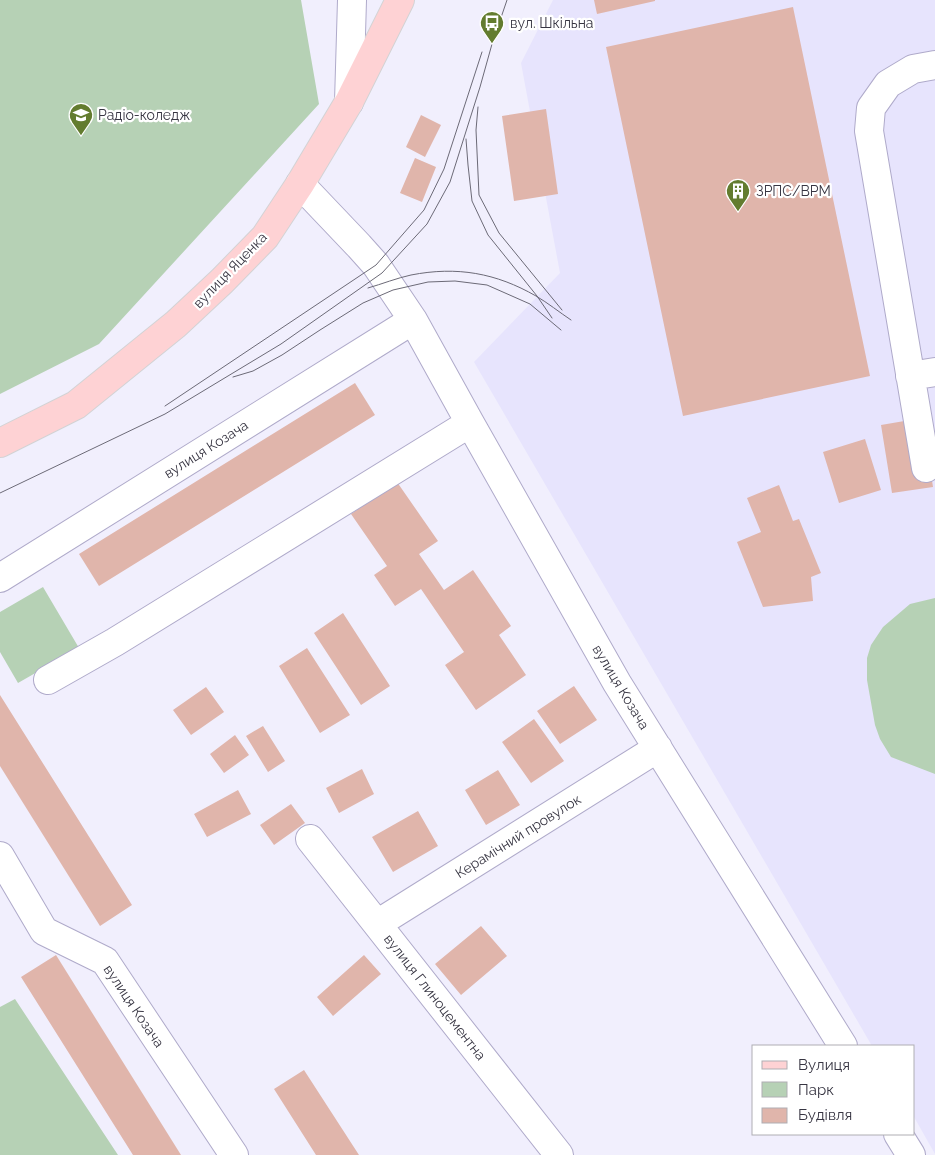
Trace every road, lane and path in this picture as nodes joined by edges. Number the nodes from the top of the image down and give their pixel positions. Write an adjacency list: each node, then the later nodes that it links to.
1 (352, 0): 4 (street)
2 (400, 0): 4 (main road, вулиця Яценка)
3 (935, 65): 7 (street)
4 (349, 102): 5 (main road, вулиця Яценка)
5 (300, 184): 6 (street, вулиця Козача); 9 (main road, вулиця Яценка)
6 (413, 320): 8 (street, вулиця Козача); 11 (street, вулиця Козача)
7 (922, 374): 10 (street)
8 (470, 423): 12 (street); 13 (street, вулиця Козача)
9 (0, 443)
10 (926, 468)
11 (0, 578)
12 (48, 680)
13 (658, 748): 16 (street, Керамічний провулок); 17 (street, вулиця Козача)
14 (310, 839): 16 (street, вулиця Глиноцементна)
15 (0, 856): 19 (street, вулиця Козача)
16 (377, 924): 20 (street, вулиця Глиноцементна)
17 (843, 1045)
18 (899, 1135): 21 (street)
19 (234, 1155)
20 (559, 1155)
21 (911, 1155)

